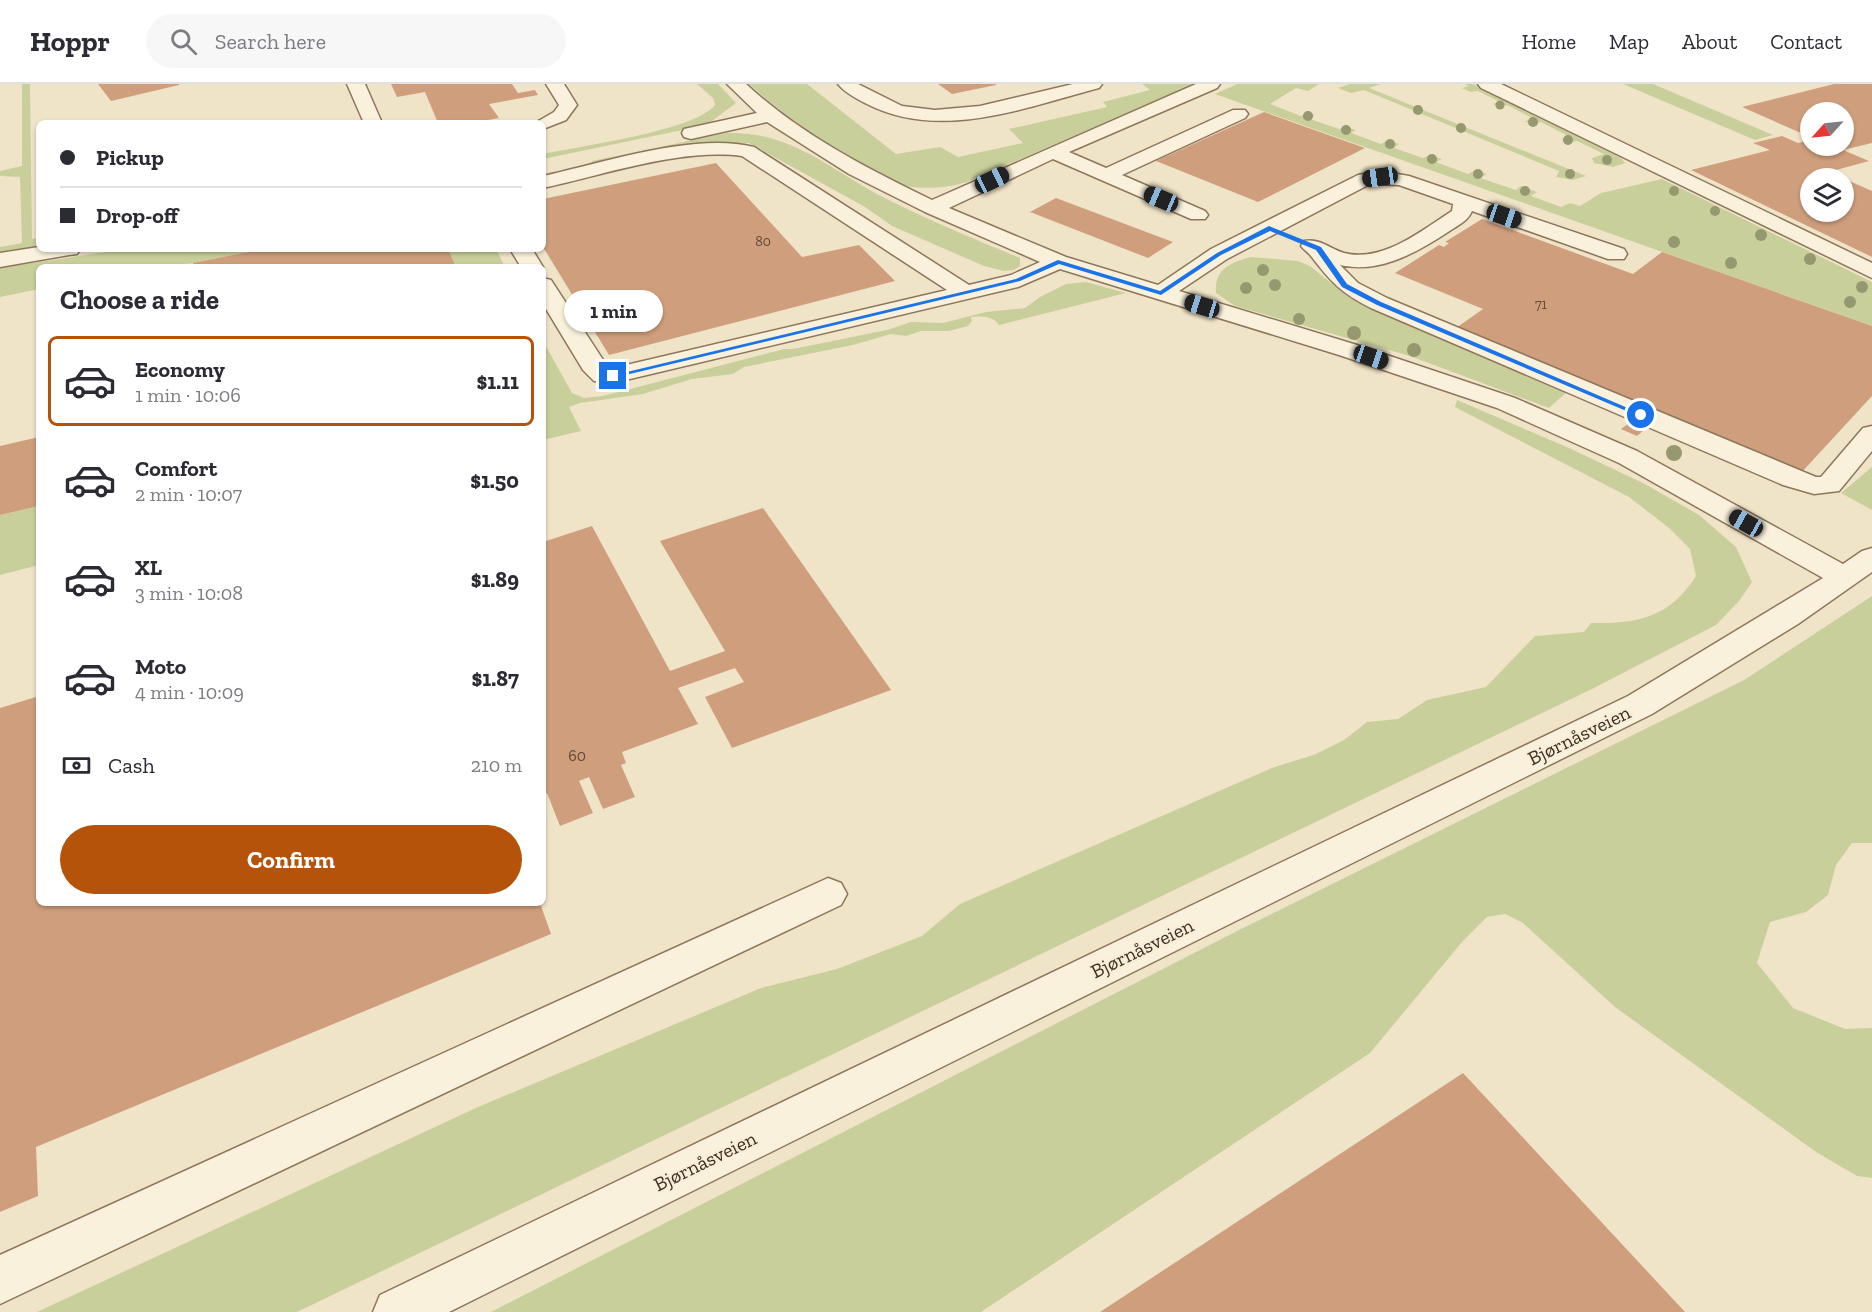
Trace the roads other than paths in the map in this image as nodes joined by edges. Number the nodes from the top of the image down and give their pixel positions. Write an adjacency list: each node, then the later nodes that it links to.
1 (356, 84): 10 (street)
2 (555, 84): 11 (street)
3 (736, 84): 9 (street)
4 (847, 84): 5 (street)
5 (1093, 84)
6 (1210, 84): 12 (street)
7 (1487, 84): 25 (street)
8 (1239, 114): 14 (street)
9 (770, 116): 13 (street); 17 (street)
10 (372, 120)
11 (546, 123)
12 (1053, 152): 14 (street); 17 (street)
13 (546, 165)
14 (1106, 175): 18 (street)
15 (546, 181): 27 (street)
16 (1460, 200): 19 (street); 20 (street); 22 (street)
17 (932, 208): 24 (street)
18 (1198, 215)
19 (1269, 228): 20 (street); 28 (street)
20 (1318, 249): 29 (street)
21 (50, 252): 23 (street)
22 (1616, 255)
23 (0, 260)
24 (1058, 262): 27 (street); 28 (street)
25 (1872, 271)
26 (546, 290): 27 (street)
27 (965, 292)
28 (1161, 293): 30 (street)
29 (1872, 434)
30 (1858, 568): 33 (street, Bjørnåsveien)
31 (828, 894): 32 (street)
32 (0, 1280)
33 (397, 1312)

